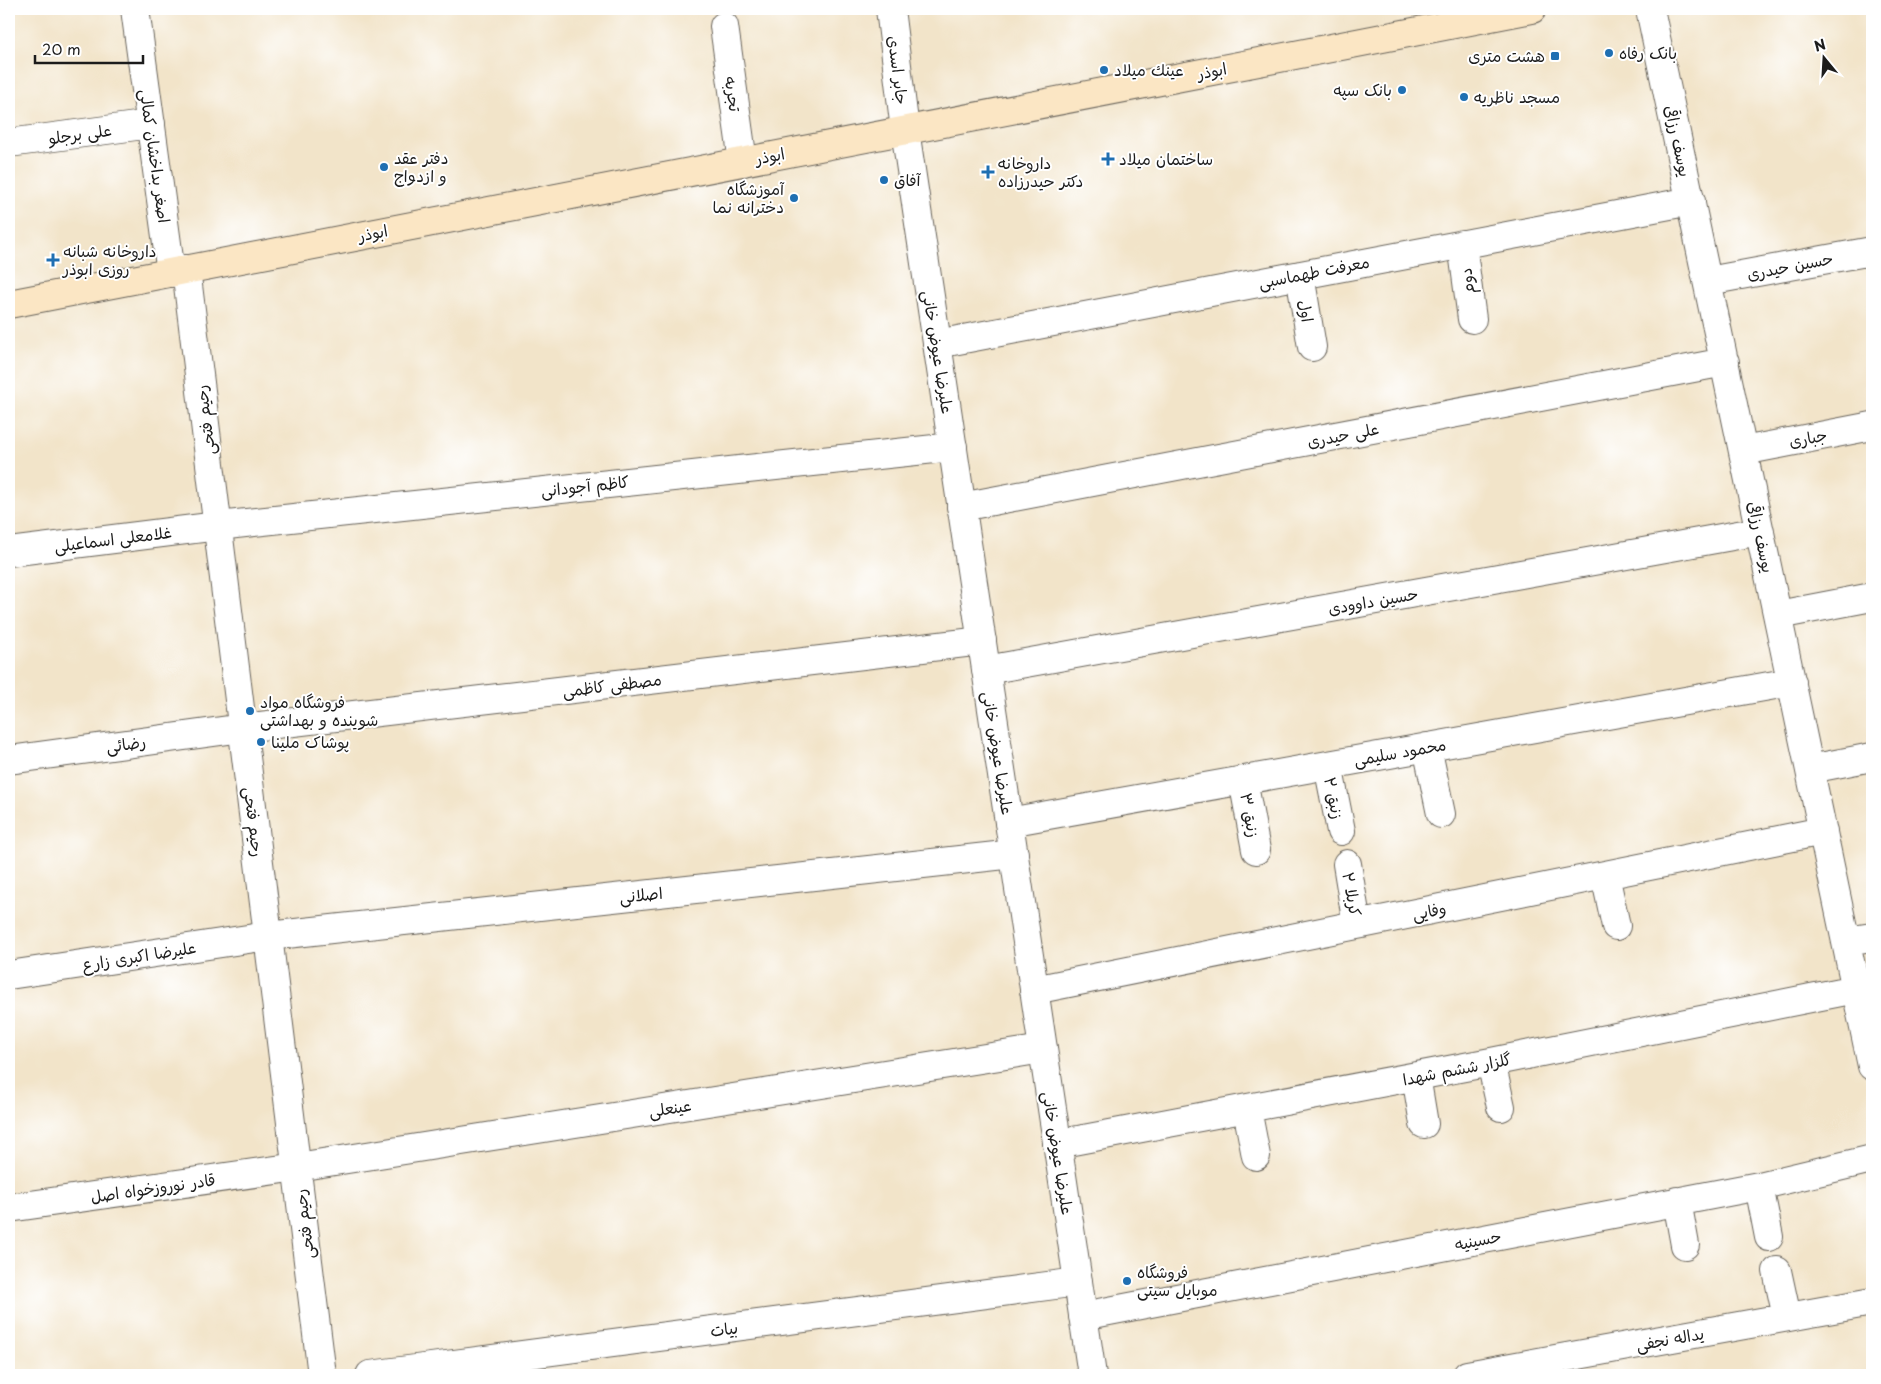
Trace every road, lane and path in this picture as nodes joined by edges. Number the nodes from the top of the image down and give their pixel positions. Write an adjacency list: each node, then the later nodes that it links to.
1 (135, 9): 6 (street, اصغر بداخشان کمالی)
2 (890, 9): 7 (street, جابر اسدی)
3 (1532, 9): 7 (main road, ابوذر)
4 (1650, 9): 10 (street, یوسف رزاقی)
5 (724, 26): 9 (street, تجربه)
6 (151, 124): 8 (street, علی برجلو); 13 (street, اصغر بداخشان کمالی)
7 (905, 130): 9 (main road, ابوذر); 18 (street, علیرضا عیوض خانی)
8 (9, 143)
9 (743, 162): 13 (main road, ابوذر)
10 (1691, 201): 11 (street, معرفت طهماسبی); 15 (street, یوسف رزاقی)
11 (1462, 244): 14 (street, معرفت طهماسبی); 17 (street, دوم)
12 (1872, 251): 15 (street, حسین حیدری)
13 (179, 271): 16 (main road, ابوذر); 25 (street, رحیم فتحی)
14 (1300, 275): 18 (street, معرفت طهماسبی); 19 (street, اول)
15 (1708, 281): 20 (street, یوسف رزاقی)
16 (9, 304)
17 (1472, 319)
18 (937, 344): 22 (street, علیرضا عیوض خانی)
19 (1312, 347)
20 (1725, 362): 23 (street, یوسف رزاقی); 24 (street, علی حیدری)
21 (1872, 426): 23 (street, جباری)
22 (952, 447): 24 (street, علیرضا عیوض خانی); 25 (street, کاظم آجودانی)
23 (1743, 451): 26 (street, یوسف رزاقی)
24 (961, 507): 30 (street, علیرضا عیوض خانی)
25 (218, 526): 27 (street, غلامعلی اسماعیلی); 33 (street, رحیم فتحی)
26 (1760, 531): 29 (street, یوسف رزاقی); 31 (street, حسین داوودی)
27 (9, 552)
28 (1872, 597): 29 (street)
29 (1778, 616): 32 (street, یوسف رزاقی)
30 (982, 641): 31 (street, علیرضا عیوض خانی); 33 (street, مصطفی کاظمی)
31 (986, 670): 41 (street, علیرضا عیوض خانی)
32 (1792, 682): 34 (street, محمود سلیمی); 38 (street, یوسف رزاقی)
33 (243, 728): 36 (street, رضائی); 50 (street, رحیم فتحی)
34 (1428, 747): 37 (street, محمود سلیمی); 40 (street)
35 (1872, 757): 38 (street)
36 (9, 760)
37 (1328, 765): 39 (street, محمود سلیمی); 42 (street, زنبق ۲)
38 (1810, 769): 43 (street, یوسف رزاقی)
39 (1243, 780): 41 (street, محمود سلیمی); 44 (street, زنبق ۳)
40 (1441, 814)
41 (1009, 822): 45 (street, علیرضا عیوض خانی)
42 (1341, 831)
43 (1823, 831): 47 (street, وفایی); 51 (street, یوسف رزاقی)
44 (1256, 850)
45 (1014, 854): 50 (street, اصلانی); 54 (street, علیرضا عیوض خانی)
46 (1347, 864): 48 (street, کربلا ۲)
47 (1605, 875): 48 (street, وفایی); 49 (street)
48 (1357, 925): 54 (street, وفایی)
49 (1616, 926)
50 (268, 936): 52 (street, علیرضا اکبری زارع); 65 (street, رحیم فتحی)
51 (1859, 939): 53 (street, یوسف رزاقی)
52 (9, 975)
53 (1856, 989): 56 (street, گلزار ششم شهدا); 57 (street, یوسف رزاقی)
54 (1034, 990): 55 (street, علیرضا عیوض خانی)
55 (1043, 1049): 62 (street, علیرضا عیوض خانی); 65 (street, عینعلی)
56 (1491, 1062): 58 (street, گلزار ششم شهدا); 59 (street)
57 (1872, 1066)
58 (1416, 1076): 60 (street, گلزار ششم شهدا); 61 (street)
59 (1501, 1107)
60 (1247, 1109): 62 (street, گلزار ششم شهدا); 63 (street)
61 (1424, 1124)
62 (1057, 1144): 72 (street, علیرضا عیوض خانی)
63 (1256, 1156)
64 (1872, 1159): 66 (street, حسینیه)
65 (297, 1167): 68 (street, قادر نوروزخواه اصل); 76 (street, رحیم فتحی)
66 (1759, 1186): 67 (street, حسینیه); 69 (street)
67 (1677, 1202): 70 (street); 74 (street, حسینیه)
68 (9, 1208)
69 (1769, 1237)
70 (1685, 1244)
71 (1777, 1271): 75 (street)
72 (1078, 1282): 74 (street, علیرضا عیوض خانی); 77 (street, بیات)
73 (1872, 1302): 75 (street, یداله نجفی)
74 (1083, 1316): 78 (street, علیرضا عیوض خانی)
75 (1787, 1317): 79 (street, یداله نجفی)
76 (322, 1375)
77 (370, 1375)
78 (1092, 1375)
79 (1468, 1375)

